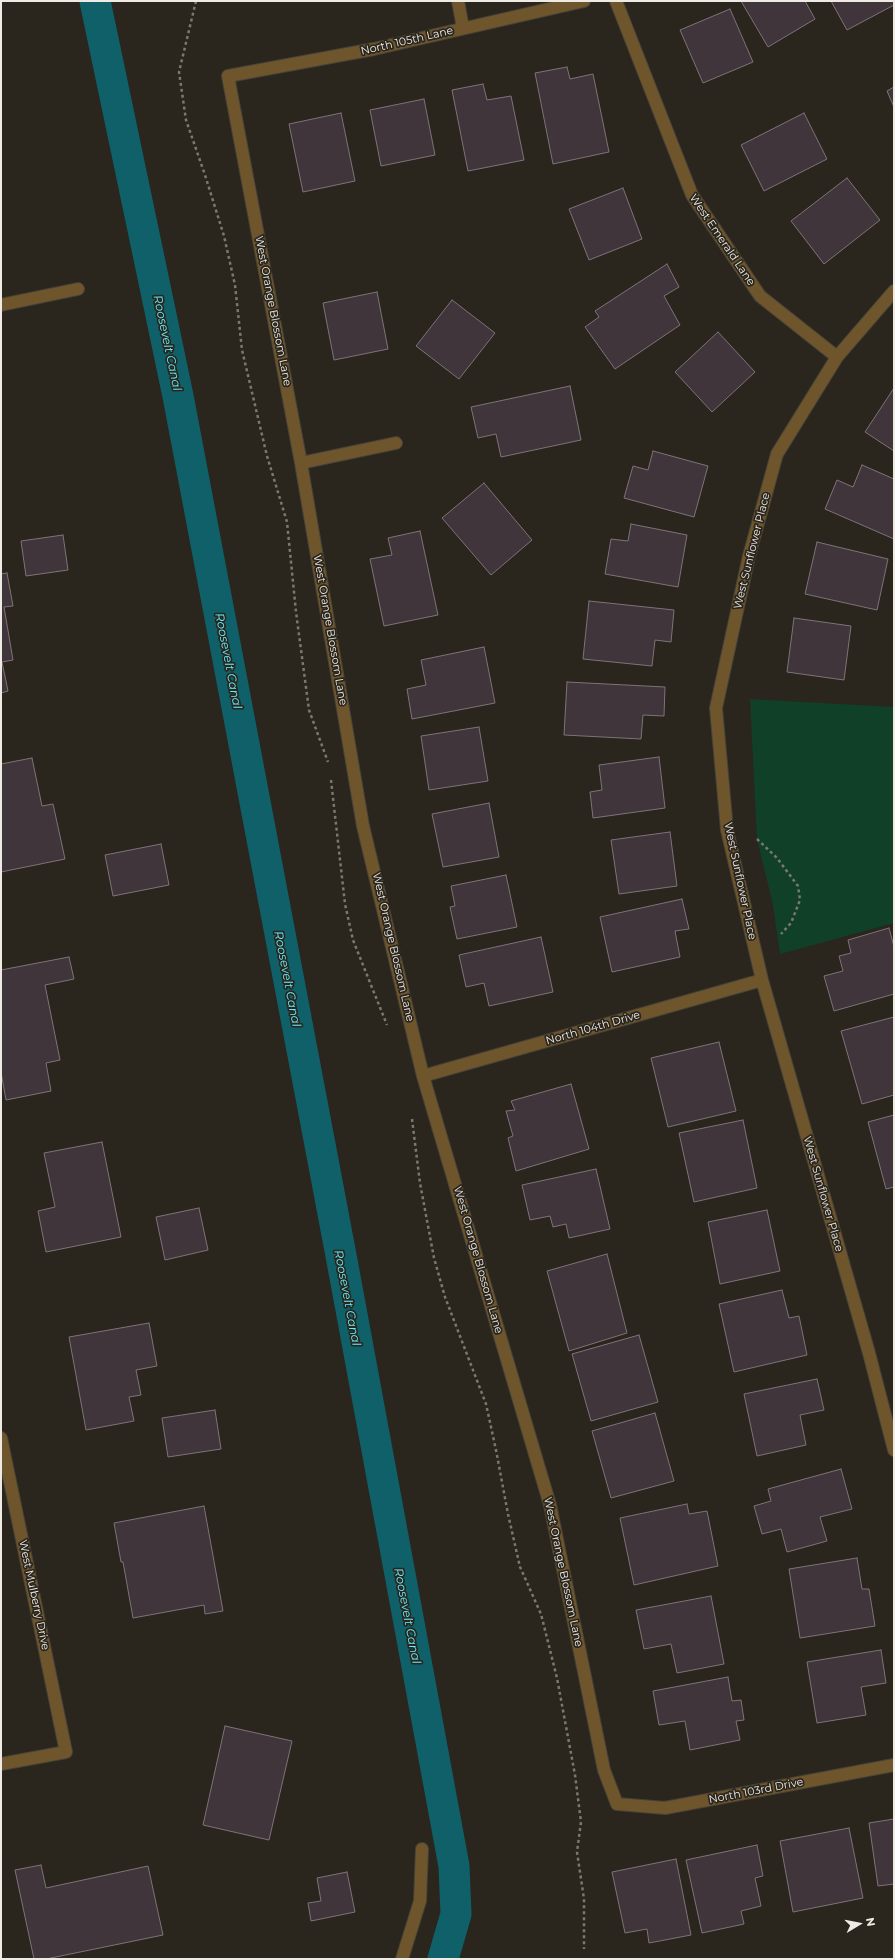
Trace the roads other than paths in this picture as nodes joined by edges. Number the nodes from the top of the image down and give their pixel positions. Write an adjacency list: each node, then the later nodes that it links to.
1 (458, 1): 4 (street)
2 (584, 1): 4 (street, North 105th Lane)
3 (616, 1): 9 (street, West Emerald Lane)
4 (464, 28): 5 (street, North 105th Lane)
5 (228, 76): 11 (street, West Orange Blossom Lane)
6 (78, 289): 8 (street)
7 (894, 291): 9 (street, West Sunflower Place)
8 (1, 305)
9 (837, 357): 12 (street, West Sunflower Place)
10 (396, 443): 11 (street)
11 (301, 463): 13 (street, West Orange Blossom Lane)
12 (762, 980): 13 (street, North 104th Drive); 15 (street, West Sunflower Place)
13 (423, 1076): 18 (street, West Orange Blossom Lane)
14 (1, 1438): 16 (street, West Mulberry Drive)
15 (894, 1450)
16 (1, 1764)
17 (894, 1765): 18 (street, North 103rd Drive)
18 (617, 1804)
19 (422, 1849): 20 (street)
20 (402, 1959)

